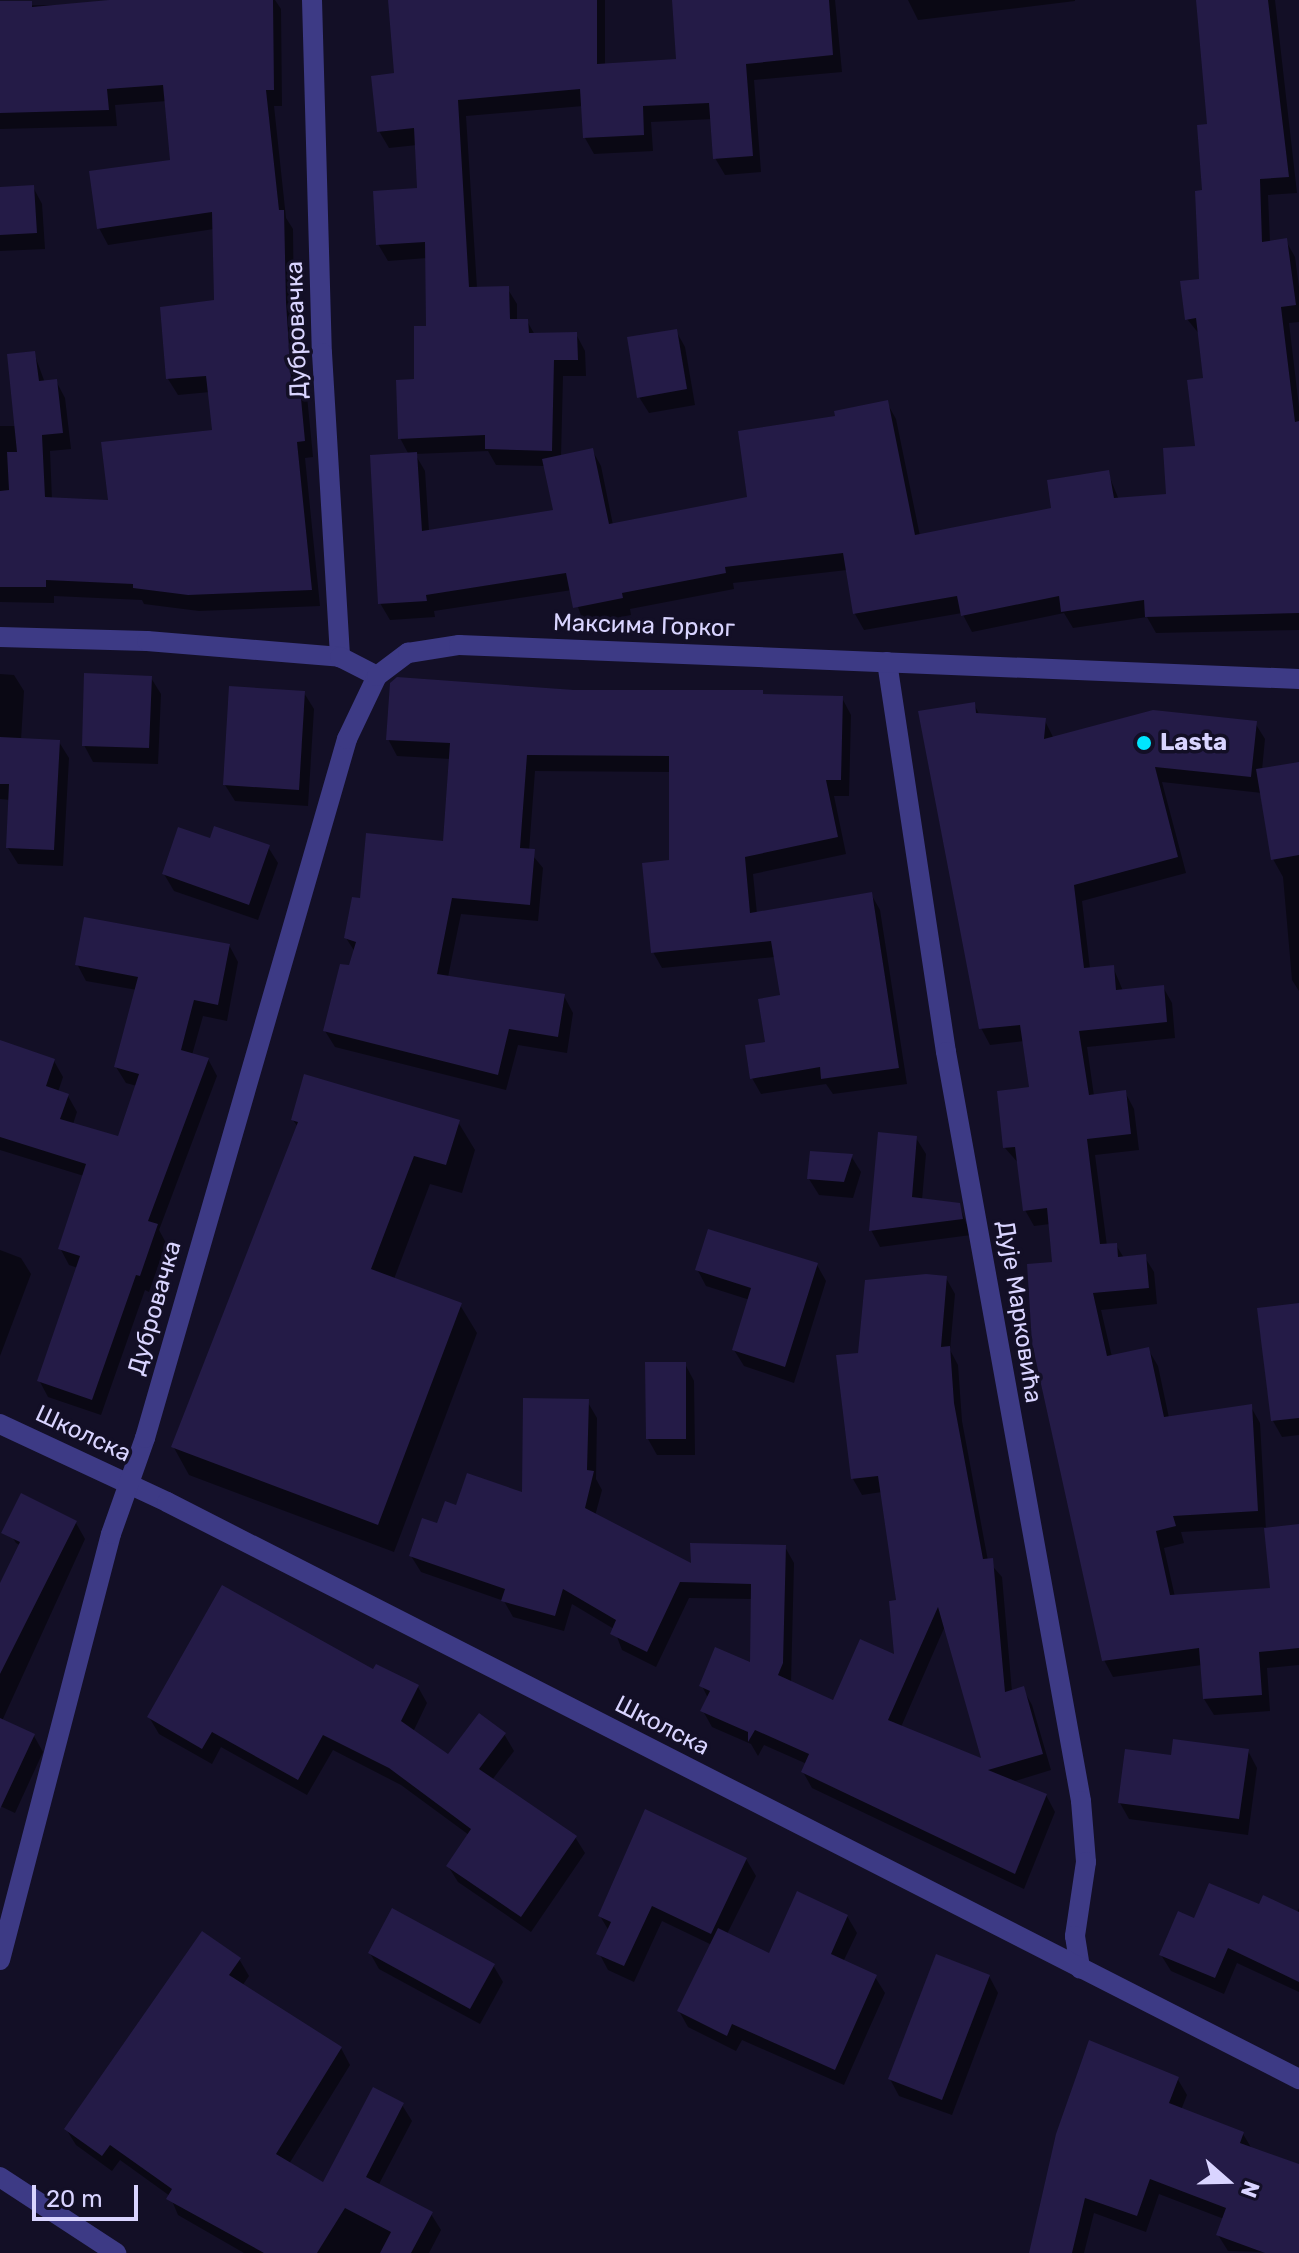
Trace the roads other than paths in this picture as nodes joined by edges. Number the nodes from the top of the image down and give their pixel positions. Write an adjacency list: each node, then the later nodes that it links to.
1 (312, 0): 3 (street, Дубровачка)
2 (0, 637): 3 (street)
3 (340, 657): 5 (street)
4 (887, 662): 5 (street, Максима Горког); 6 (street, Максима Горког); 10 (street, Дује Марковића)
5 (377, 676): 8 (street, Дубровачка)
6 (1299, 679)
7 (0, 1424): 8 (street, Школска)
8 (130, 1484): 9 (street, Дубровачка); 10 (street, Школска)
9 (0, 1960)
10 (1080, 1969): 11 (street, Школска)
11 (1299, 2079)
12 (0, 2177): 13 (street)
13 (116, 2253)

